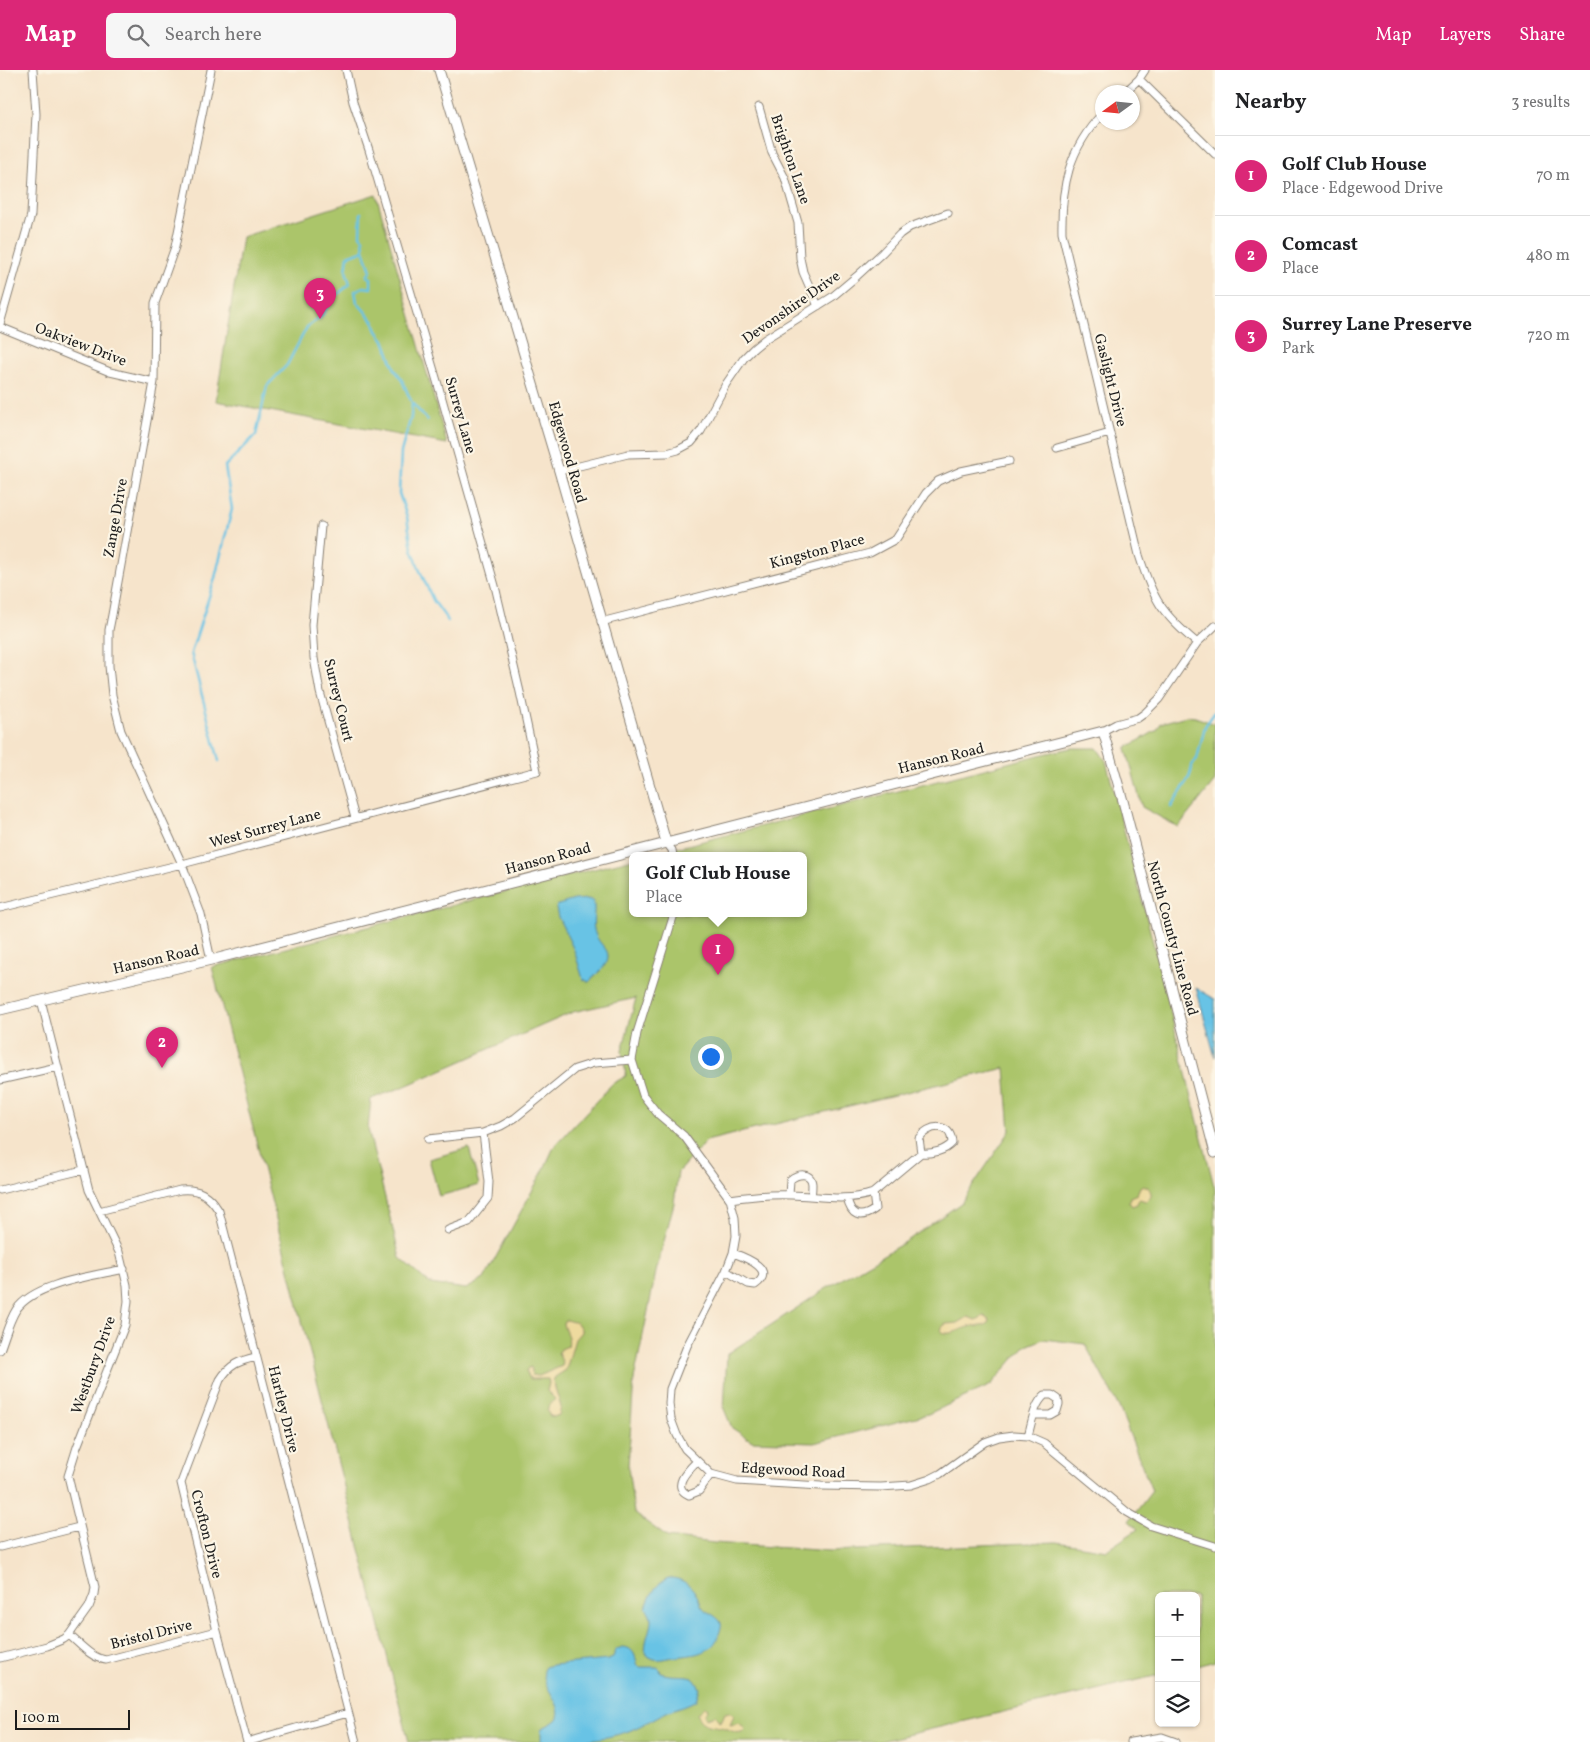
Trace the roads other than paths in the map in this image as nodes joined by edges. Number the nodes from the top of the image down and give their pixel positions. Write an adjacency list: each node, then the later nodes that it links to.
1 (33, 70): 13 (street)
2 (211, 70): 14 (street, Zange Drive)
3 (346, 70): 24 (street, Surrey Lane)
4 (439, 70): 18 (street, Edgewood Road)
5 (1145, 70): 6 (street)
6 (1139, 80): 7 (street); 10 (street)
7 (1133, 85)
8 (759, 107): 12 (street, Brighton Lane)
9 (1095, 123): 15 (street, Gaslight Drive)
10 (1215, 154)
11 (948, 214): 12 (street, Devonshire Drive)
12 (818, 306): 18 (street, Devonshire Drive)
13 (0, 326): 14 (street, Oakview Drive)
14 (154, 382): 28 (street, Zange Drive)
15 (1110, 433): 16 (street); 22 (street, Gaslight Drive)
16 (1058, 448)
17 (1009, 461): 20 (street, Kingston Place)
18 (559, 471): 20 (street, Edgewood Road)
19 (321, 526): 25 (street, Surrey Court)
20 (602, 622): 26 (street, Edgewood Road)
21 (1215, 626): 22 (street)
22 (1198, 643): 23 (street)
23 (1103, 731): 26 (street, Hanson Road); 40 (street, North County Line Road)
24 (537, 771): 25 (street, West Surrey Lane)
25 (356, 818): 28 (street, West Surrey Lane)
26 (666, 842): 27 (street); 31 (street, Hanson Road)
27 (672, 852)
28 (182, 864): 29 (street, West Surrey Lane); 31 (street, Zange Drive)
29 (0, 908)
30 (673, 917): 34 (street)
31 (211, 960): 32 (street, Hanson Road)
32 (41, 1000): 33 (street, Hanson Road); 35 (street, Westbury Drive)
33 (0, 1010)
34 (632, 1060): 37 (street); 47 (street, Edgewood Road)
35 (57, 1067): 36 (street); 41 (street, Westbury Drive)
36 (0, 1080)
37 (483, 1133): 38 (street); 49 (street)
38 (428, 1139)
39 (920, 1153): 39 (street); 43 (street)
40 (1215, 1153)
41 (84, 1170): 42 (street); 48 (street, Westbury Drive)
42 (0, 1190)
43 (873, 1193): 46 (street); 46 (street)
44 (789, 1195): 45 (street); 45 (street); 47 (street)
45 (811, 1196): 46 (street)
46 (847, 1198)
47 (730, 1199): 50 (street, Edgewood Road)
48 (98, 1211): 51 (street, Westbury Drive); 54 (street, Hartley Drive)
49 (448, 1230)
50 (733, 1253): 52 (street, Edgewood Road); 52 (street)
51 (124, 1269): 53 (street); 59 (street, Westbury Drive)
52 (726, 1271): 57 (street, Edgewood Road)
53 (0, 1350)
54 (256, 1357): 62 (street, Crofton Drive); 65 (street, Hartley Drive)
55 (1034, 1415): 56 (street)
56 (1028, 1436): 58 (street, Edgewood Road); 60 (street)
57 (697, 1462): 58 (street, Edgewood Road); 58 (street)
58 (712, 1474)
59 (79, 1527): 61 (street); 63 (street, Westbury Drive)
60 (1215, 1546)
61 (0, 1547)
62 (217, 1631): 63 (street, Bristol Drive); 66 (street, Crofton Drive)
63 (69, 1635): 64 (street, Westbury Drive)
64 (0, 1658)
65 (348, 1713): 66 (street); 67 (street, Hartley Drive)
66 (247, 1742)
67 (356, 1742)
68 (1131, 1742): 69 (street)
69 (1176, 1742)

